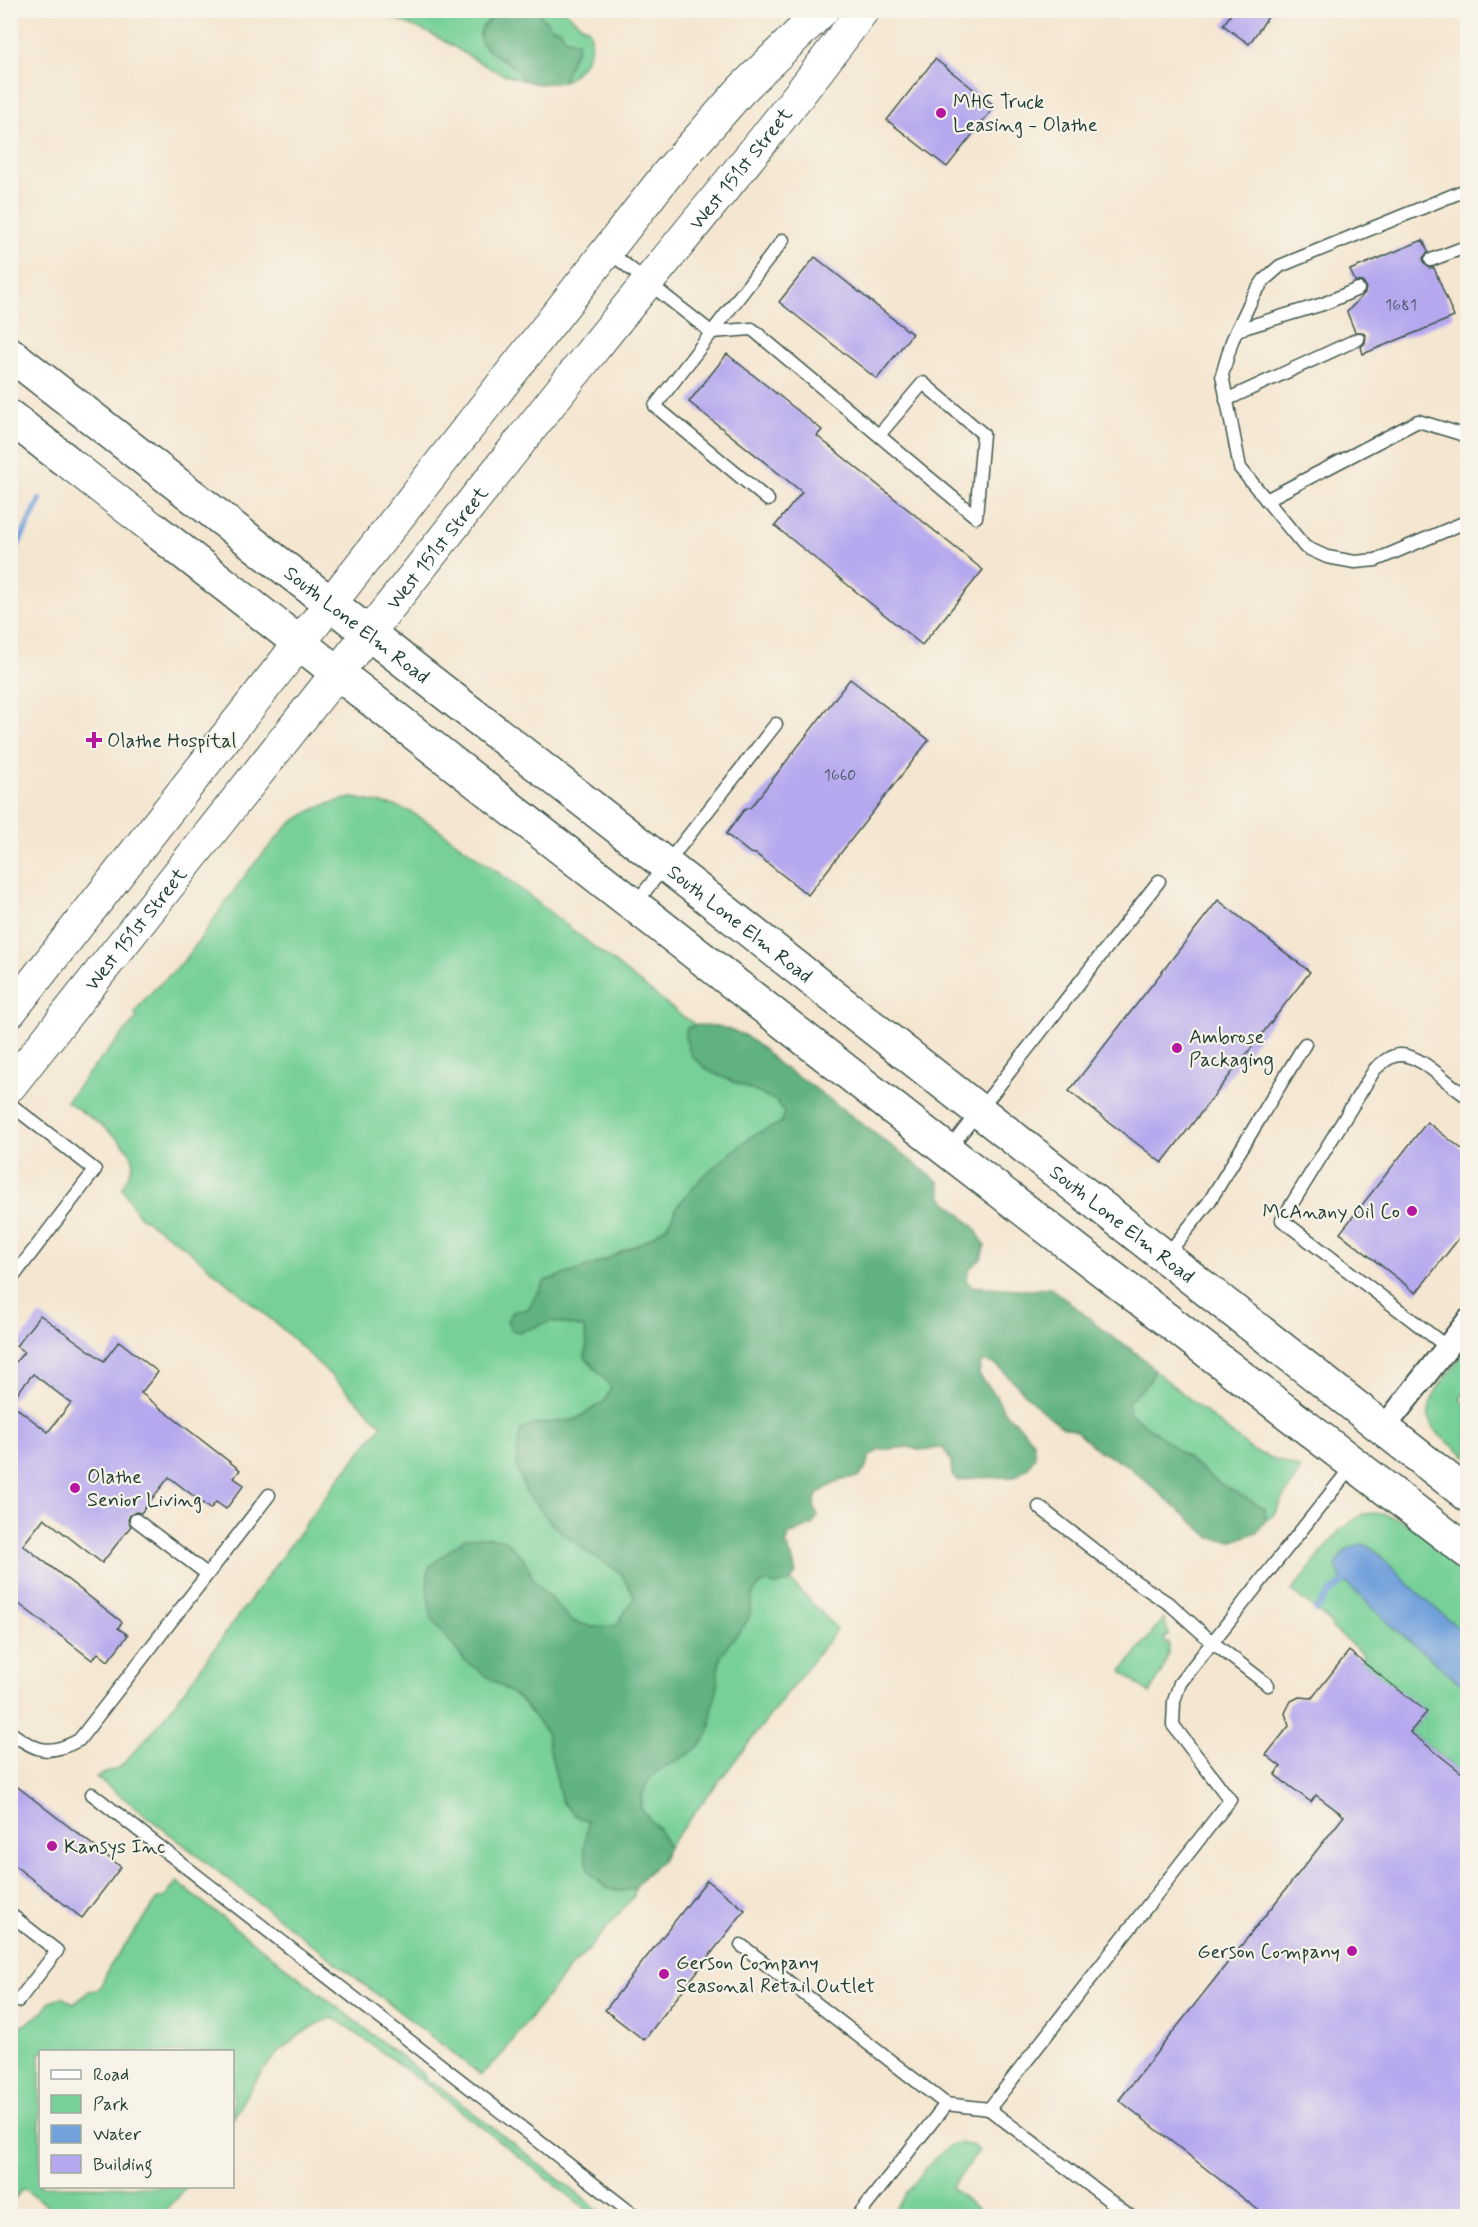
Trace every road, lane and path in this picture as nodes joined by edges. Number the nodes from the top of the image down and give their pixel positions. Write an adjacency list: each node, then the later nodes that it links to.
1 (823, 10): 6 (street)
2 (863, 10): 8 (street, West 151st Street)
3 (1467, 189): 10 (lane)
4 (783, 240): 11 (lane)
5 (1467, 246): 7 (lane)
6 (607, 250): 8 (lane); 23 (street)
7 (1431, 260)
8 (648, 281): 11 (lane); 24 (street, West 151st Street)
9 (1358, 290): 10 (lane)
10 (1237, 330): 14 (lane)
11 (711, 332): 16 (lane); 19 (lane)
12 (1358, 339): 14 (lane)
13 (10, 354): 23 (main road, South Lone Elm Road)
14 (1226, 400): 20 (lane)
15 (10, 417): 18 (main road)
16 (879, 435): 16 (lane)
17 (1467, 439): 20 (lane)
18 (64, 459): 22 (street)
19 (768, 500)
20 (1266, 500): 21 (lane)
21 (1467, 522)
22 (154, 530): 25 (main road)
23 (331, 604): 24 (main road, South Lone Elm Road); 25 (street)
24 (370, 633): 26 (street, West 151st Street); 28 (main road, South Lone Elm Road)
25 (298, 643): 26 (main road); 31 (street)
26 (338, 675): 30 (main road); 33 (street, West 151st Street)
27 (776, 723): 28 (lane)
28 (666, 866): 30 (lane); 36 (main road, South Lone Elm Road)
29 (1159, 881): 36 (lane)
30 (634, 904): 37 (main road)
31 (10, 1012)
32 (1305, 1044): 38 (lane)
33 (10, 1086)
34 (1467, 1097): 41 (lane)
35 (10, 1104): 39 (lane)
36 (980, 1112): 37 (lane); 38 (main road, South Lone Elm Road)
37 (948, 1150): 43 (main road)
38 (1164, 1257): 42 (main road, South Lone Elm Road)
39 (10, 1281)
40 (1467, 1321): 41 (street)
41 (1447, 1347): 42 (street)
42 (1383, 1429): 45 (main road, South Lone Elm Road)
43 (1354, 1464): 48 (main road); 50 (lane)
44 (269, 1495): 49 (lane)
45 (1467, 1495)
46 (1039, 1507): 50 (lane)
47 (136, 1520): 49 (lane)
48 (1467, 1552)
49 (207, 1574): 52 (lane)
50 (1212, 1642): 51 (lane); 58 (lane)
51 (1268, 1685)
52 (10, 1732)
53 (92, 1794): 59 (lane)
54 (10, 1914): 56 (lane)
55 (741, 1945): 57 (lane)
56 (18, 2001)
57 (946, 2104): 58 (lane); 60 (lane)
58 (990, 2109): 61 (lane)
59 (635, 2217)
60 (858, 2217)
61 (1130, 2217)

